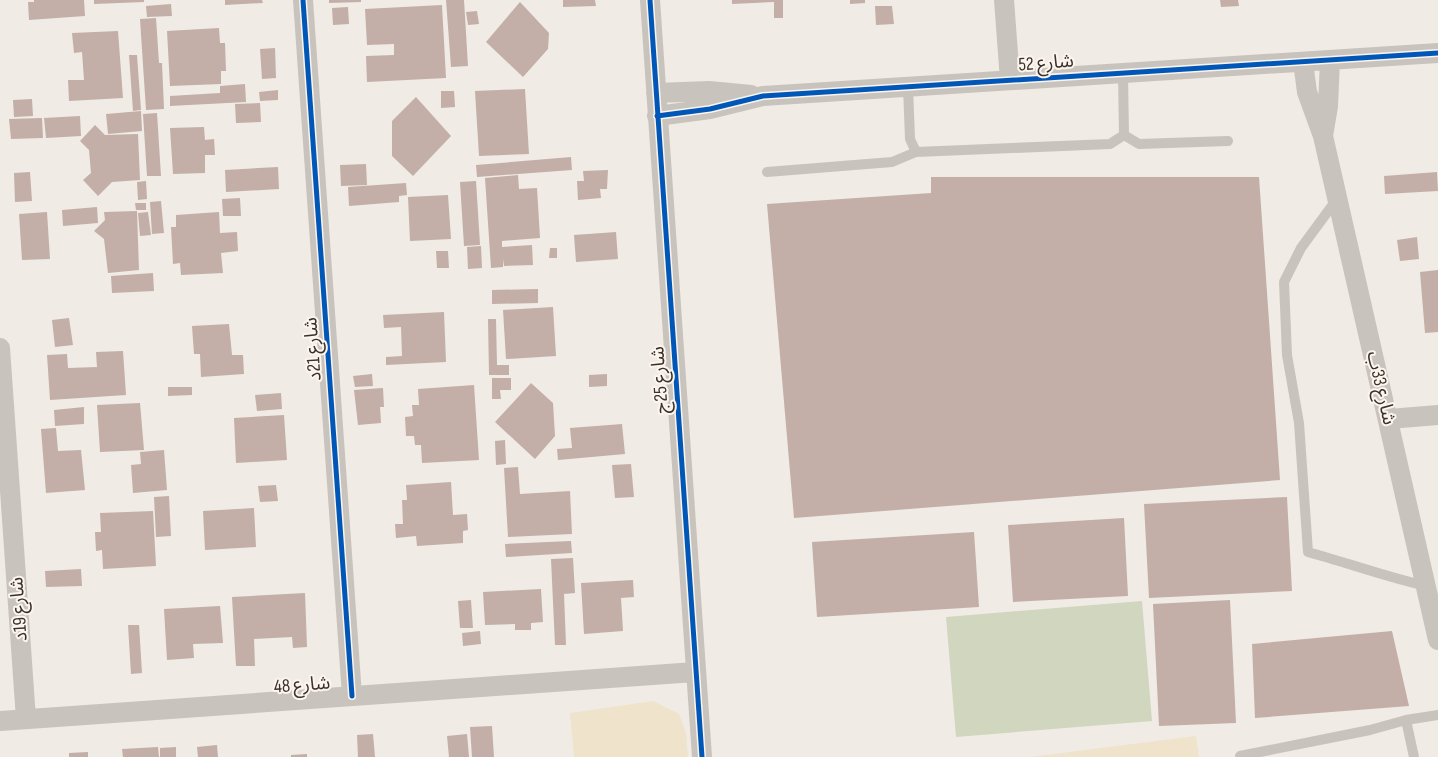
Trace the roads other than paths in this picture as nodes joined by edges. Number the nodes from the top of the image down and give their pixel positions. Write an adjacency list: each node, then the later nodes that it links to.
1 (303, 0): 25 (street, شارع 21د)
2 (650, 0): 10 (street, شارع 25ج)
3 (1004, 0): 8 (street)
4 (1438, 53): 5 (street, شارع 52)
5 (1330, 60): 6 (street, شارع 52); 14 (street, شارع 33ب)
6 (1303, 62): 7 (street, شارع 52); 14 (street, شارع 33ب)
7 (1123, 73): 8 (street, شارع 52); 13 (lane)
8 (1010, 80): 9 (street, شارع 52)
9 (908, 87): 11 (street, شارع 52); 16 (lane)
10 (656, 93): 11 (street, شارع 52); 12 (street, شارع 25ج)
11 (762, 96): 12 (street, شارع 52)
12 (657, 116): 24 (street, شارع 25ج)
13 (1124, 135): 15 (lane); 16 (lane)
14 (1323, 136): 18 (street, شارع 33ب)
15 (1228, 142)
16 (916, 152): 17 (lane)
17 (767, 172)
18 (1337, 199): 21 (street, شارع 33ب); 22 (lane)
19 (0, 348): 27 (street, شارع 19د)
20 (1438, 415): 21 (street)
21 (1388, 419): 22 (street, شارع 33ب)
22 (1426, 586): 23 (street, شارع 33ب)
23 (1438, 640)
24 (695, 672): 25 (street, شارع 48); 31 (street, شارع 25ج)
25 (352, 696): 27 (street, شارع 48)
26 (1438, 715): 28 (lane)
27 (26, 719): 29 (street, شارع 48)
28 (1406, 720): 30 (lane); 32 (lane)
29 (0, 721)
30 (1240, 756)
31 (702, 757)
32 (1414, 757)

